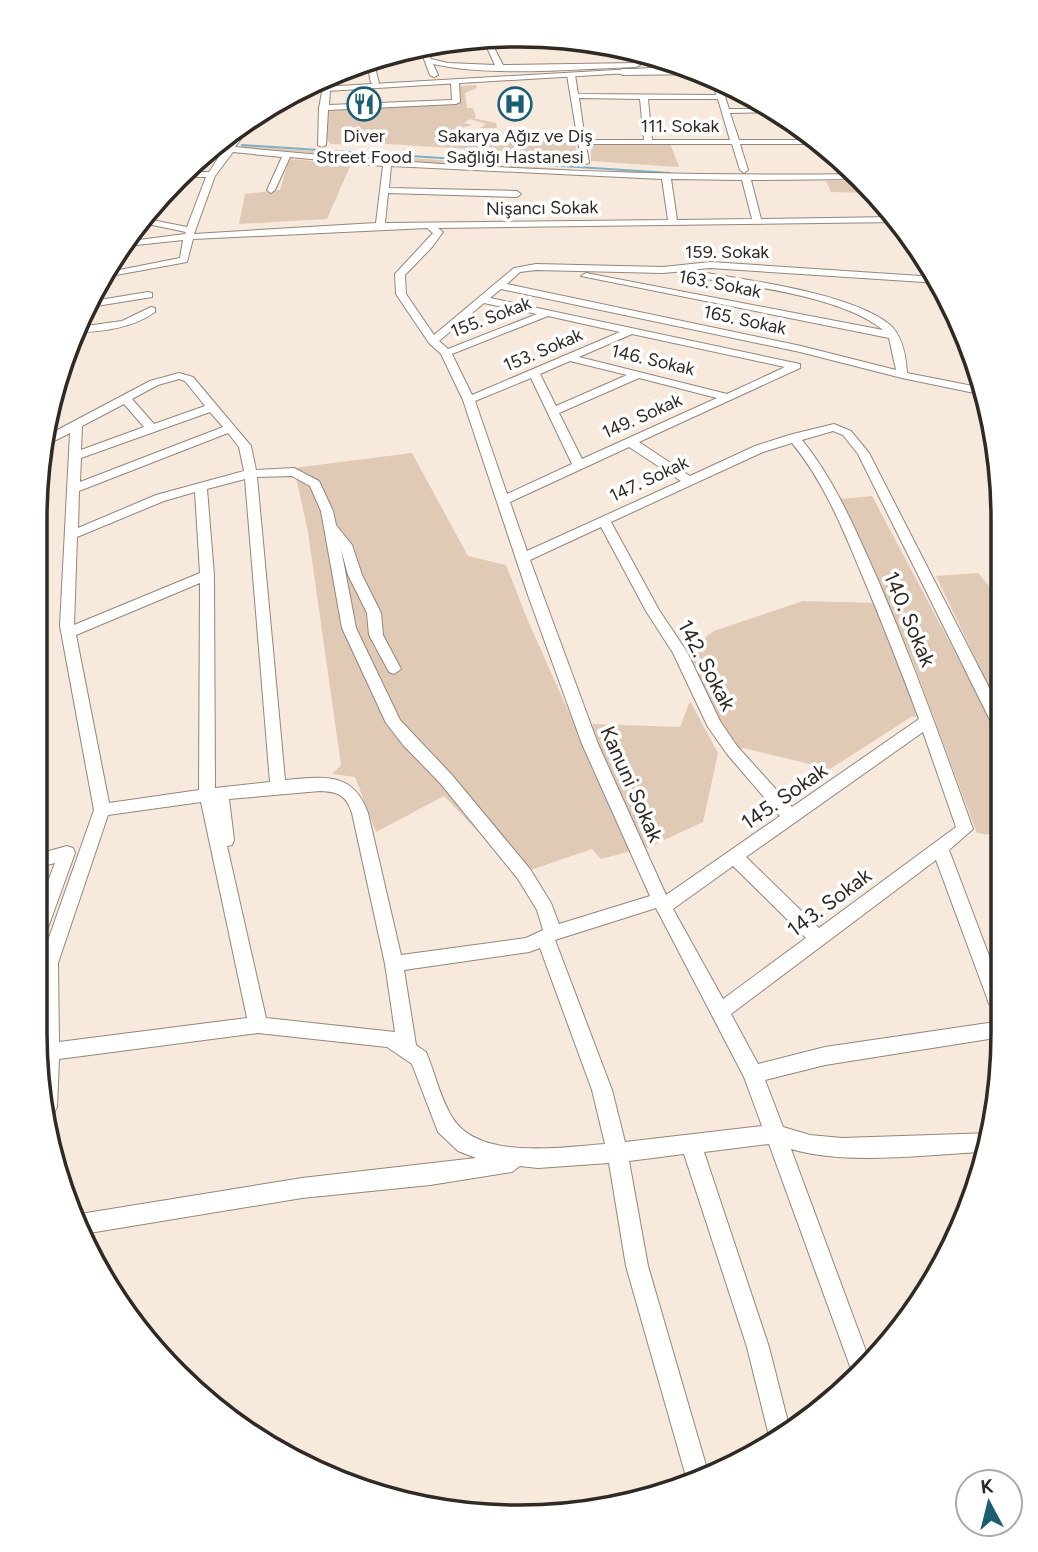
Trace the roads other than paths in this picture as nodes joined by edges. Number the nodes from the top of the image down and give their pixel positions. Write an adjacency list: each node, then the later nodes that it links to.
1 (491, 48): 7 (street)
2 (427, 56): 3 (street)
3 (430, 61): 7 (street); 12 (street)
4 (635, 62): 5 (street)
5 (637, 66): 6 (main road); 7 (street); 15 (main road)
6 (650, 66)
7 (500, 67)
8 (372, 70): 15 (street)
9 (663, 70): 10 (main road)
10 (623, 72): 11 (main road); 13 (main road)
11 (671, 72)
12 (434, 75)
13 (571, 75): 14 (main road); 22 (street)
14 (454, 82): 17 (main road); 24 (street)
15 (375, 83): 16 (main road)
16 (336, 84)
17 (336, 84)
18 (325, 89): 24 (street)
19 (719, 92): 20 (street)
20 (720, 95): 21 (street); 23 (street); 25 (street)
21 (725, 95)
22 (575, 96): 23 (street); 29 (street)
23 (644, 97): 30 (street)
24 (323, 108): 32 (street)
25 (724, 111): 26 (street); 27 (street)
26 (757, 111)
27 (734, 141): 30 (street, 111. Sokak); 31 (street, 111. Sokak); 40 (street)
28 (236, 142): 34 (street)
29 (582, 142): 30 (street, 111. Sokak); 35 (street)
30 (648, 142)
31 (802, 142)
32 (322, 145)
33 (225, 151): 39 (street)
34 (287, 155): 36 (street); 43 (street)
35 (585, 163)
36 (387, 164): 37 (street); 44 (street)
37 (515, 170): 42 (street); 45 (street)
38 (197, 174): 39 (street)
39 (212, 174): 52 (street)
40 (745, 174): 41 (street); 42 (street); 47 (street)
41 (844, 177)
42 (666, 178): 49 (street)
43 (271, 190)
44 (384, 190): 45 (street); 51 (street)
45 (518, 210): 49 (street, Nişancı Sokak); 50 (street, Nişancı Sokak)
46 (884, 220): 47 (street, Nişancı Sokak)
47 (757, 221): 49 (street, Nişancı Sokak)
48 (152, 223): 52 (street)
49 (673, 224)
50 (428, 225): 51 (street, Nişancı Sokak); 67 (street, Kanuni Sokak)
51 (380, 226): 52 (street, Nişancı Sokak)
52 (189, 233): 53 (street); 56 (street)
53 (138, 242)
54 (542, 267): 55 (street, 159. Sokak); 58 (street, 159. Sokak); 66 (street, 163. Sokak)
55 (663, 270): 57 (street, 159. Sokak); 66 (street)
56 (116, 273)
57 (926, 279)
58 (498, 285): 60 (street); 72 (street, 165. Sokak)
59 (148, 295): 61 (street)
60 (481, 299): 63 (street); 67 (street)
61 (100, 303)
62 (151, 310): 64 (street)
63 (548, 313): 65 (street); 68 (street, 155. Sokak)
64 (87, 329)
65 (631, 331): 69 (street, 153. Sokak); 74 (street, 149. Sokak)
66 (891, 335): 72 (street)
67 (433, 341): 68 (street, Kanuni Sokak)
68 (446, 353): 76 (street, Kanuni Sokak)
69 (571, 358): 70 (street, 153. Sokak); 71 (street, 146. Sokak)
70 (534, 373): 76 (street, 153. Sokak); 78 (street)
71 (639, 374): 74 (street, 146. Sokak); 78 (street)
72 (902, 375): 73 (street, 165. Sokak)
73 (973, 390)
74 (727, 397): 84 (street, 149. Sokak)
75 (125, 398): 77 (street); 79 (street); 81 (street)
76 (469, 400): 91 (street, Kanuni Sokak)
77 (213, 407): 80 (street); 81 (street)
78 (553, 411): 86 (street)
79 (76, 425): 82 (street); 85 (street)
80 (231, 428): 87 (street); 90 (street)
81 (152, 429): 85 (street)
82 (54, 436)
83 (793, 437): 88 (street, 147. Sokak); 99 (street, 147. Sokak); 100 (street, 140. Sokak)
84 (629, 441): 86 (street, 149. Sokak); 88 (street)
85 (74, 456): 90 (street)
86 (579, 464): 91 (street, 149. Sokak)
87 (248, 474): 89 (street); 93 (street); 101 (street)
88 (688, 480): 92 (street, 147. Sokak)
89 (201, 485): 94 (street); 96 (street)
90 (73, 489): 94 (street)
91 (503, 500): 95 (street, Kanuni Sokak)
92 (604, 520): 95 (street, 147. Sokak); 104 (street, 142. Sokak)
93 (329, 525): 98 (street); 111 (street)
94 (71, 535): 97 (street)
95 (523, 558): 109 (street, Kanuni Sokak)
96 (207, 575): 97 (street); 102 (street)
97 (69, 632): 103 (street)
98 (394, 668)
99 (991, 706)
100 (927, 720): 104 (street, 145. Sokak); 105 (street, 140. Sokak)
101 (278, 788): 102 (street); 114 (street)
102 (213, 795): 103 (street); 118 (street)
103 (102, 810): 113 (street)
104 (791, 817): 107 (street, 145. Sokak)
105 (965, 829): 106 (street, 143. Sokak)
106 (940, 848): 112 (street, 143. Sokak); 115 (street)
107 (734, 856): 109 (street, 145. Sokak); 112 (street)
108 (47, 859): 110 (street)
109 (662, 902): 111 (street, 145. Sokak); 116 (street, Kanuni Sokak)
110 (47, 904)
111 (549, 935): 114 (street, 145. Sokak); 127 (street)
112 (818, 939): 116 (street, 143. Sokak)
113 (47, 952)
114 (394, 964): 120 (street)
115 (991, 985)
116 (720, 1012): 123 (street, Kanuni Sokak)
117 (47, 1019): 121 (street)
118 (258, 1026): 120 (street); 121 (street)
119 (991, 1031): 123 (street)
120 (407, 1048): 128 (street)
121 (50, 1052): 122 (street)
122 (49, 1073)
123 (753, 1074): 124 (street, Kanuni Sokak)
124 (773, 1134): 125 (street); 126 (street); 130 (street, Kanuni Sokak)
125 (978, 1142)
126 (691, 1144): 127 (street); 131 (street)
127 (617, 1153): 128 (street); 132 (street)
128 (538, 1158): 129 (street)
129 (87, 1223)
130 (858, 1361)
131 (778, 1427)
132 (695, 1471)

